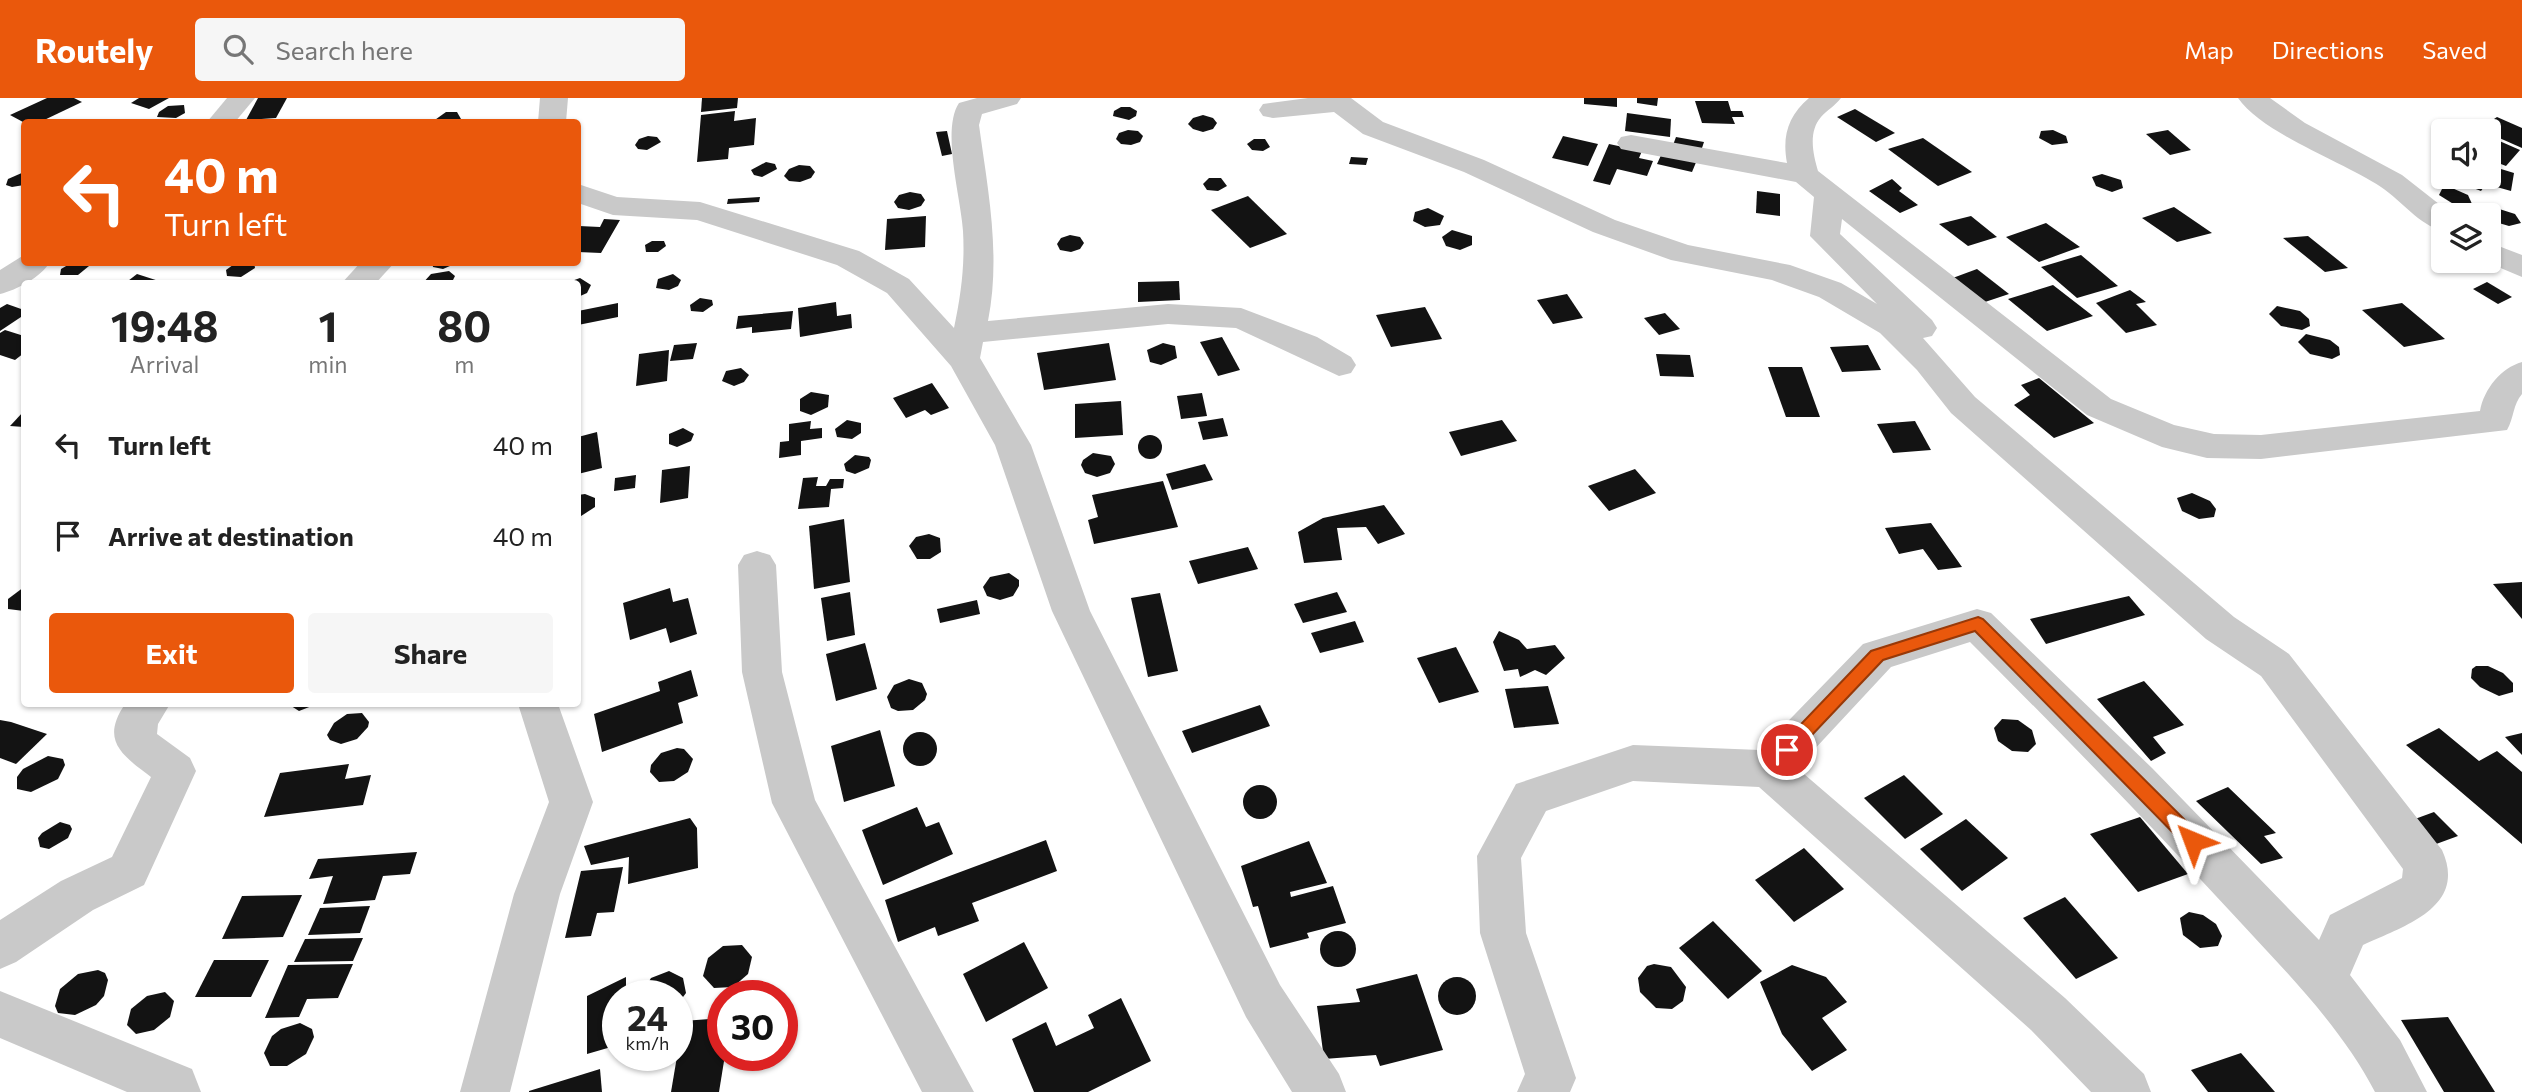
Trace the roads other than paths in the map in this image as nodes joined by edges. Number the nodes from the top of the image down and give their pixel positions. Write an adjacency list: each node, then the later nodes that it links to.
1 (241, 98): 8 (street)
2 (554, 98): 9 (street)
3 (1007, 98): 20 (street)
4 (1827, 98): 11 (street)
5 (2252, 98): 13 (street)
6 (1336, 101): 7 (street); 23 (street)
7 (1273, 110)
8 (223, 119)
9 (552, 119)
10 (1630, 143): 11 (street)
11 (1817, 186): 23 (street); 24 (street)
12 (581, 194): 20 (street)
13 (2431, 212)
14 (2501, 257): 17 (street)
15 (29, 266): 19 (street)
16 (376, 266): 18 (street)
17 (2522, 267)
18 (360, 280)
19 (0, 284)
20 (966, 346): 21 (street); 35 (street)
21 (1339, 365)
22 (2522, 373): 24 (street)
23 (1963, 405): 30 (street)
24 (2511, 408)
25 (757, 565): 34 (street)
26 (147, 707): 29 (street)
27 (539, 707): 33 (street)
28 (1769, 769): 30 (street); 36 (street); 37 (street)
29 (0, 947)
30 (2325, 980): 38 (street)
31 (0, 1014): 32 (street)
32 (176, 1092)
33 (485, 1092)
34 (949, 1092)
35 (1321, 1092)
36 (1542, 1092)
37 (2126, 1092)
38 (2402, 1092)

